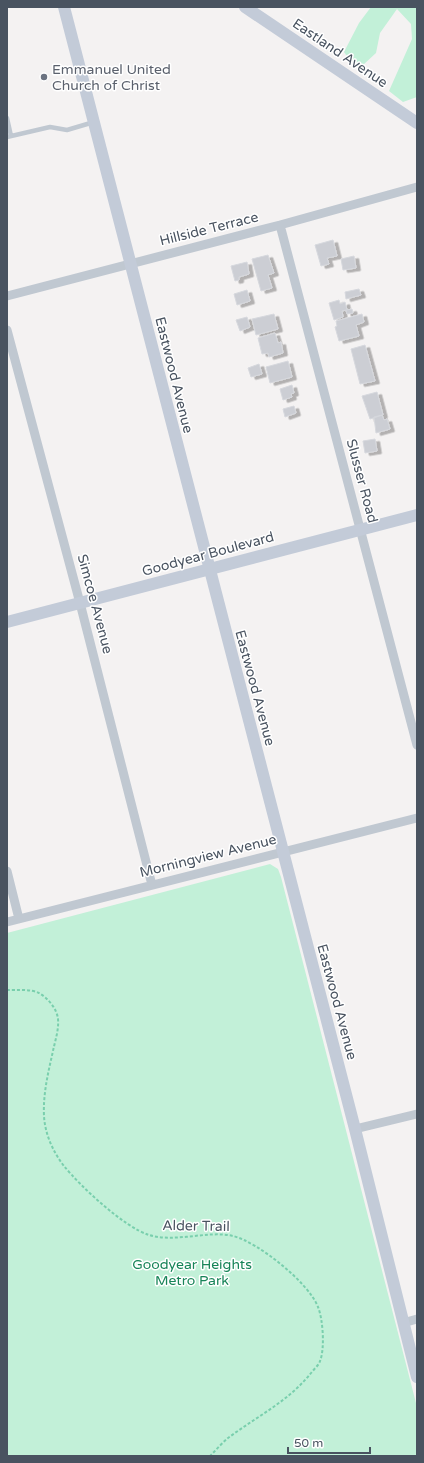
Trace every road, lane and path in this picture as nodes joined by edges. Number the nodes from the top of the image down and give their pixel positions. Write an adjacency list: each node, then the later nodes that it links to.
1 (64, 7): 4 (street, Eastwood Avenue)
2 (245, 7): 5 (street, Eastland Avenue)
3 (7, 118): 6 (lane)
4 (94, 122): 6 (lane); 9 (street, Eastwood Avenue)
5 (417, 124)
6 (9, 136)
7 (417, 187): 8 (street, Hillside Terrace)
8 (280, 225): 9 (street, Hillside Terrace); 13 (street, Slusser Road)
9 (130, 264): 10 (street, Hillside Terrace); 14 (street, Eastwood Avenue)
10 (7, 296)
11 (7, 330): 15 (street, Simcoe Avenue)
12 (417, 515): 13 (street, Goodyear Boulevard)
13 (360, 530): 14 (street, Goodyear Boulevard); 17 (street, Slusser Road)
14 (209, 569): 15 (street, Goodyear Boulevard); 19 (street, Eastwood Avenue)
15 (80, 603): 16 (street, Goodyear Boulevard); 21 (street, Simcoe Avenue)
16 (7, 622)
17 (417, 745)
18 (417, 818): 19 (street, Morningview Avenue)
19 (282, 851): 21 (street, Morningview Avenue); 26 (street, Eastwood Avenue)
20 (7, 871): 22 (street)
21 (152, 885): 22 (street, Morningview Avenue)
22 (19, 919): 23 (street, Morningview Avenue)
23 (7, 922)
24 (7, 990): 30 (path, Alder Trail)
25 (417, 1114): 26 (street)
26 (355, 1129): 28 (street, Eastwood Avenue)
27 (417, 1319): 28 (street)
28 (403, 1323): 29 (street, Eastwood Avenue)
29 (417, 1378)
30 (210, 1456)

